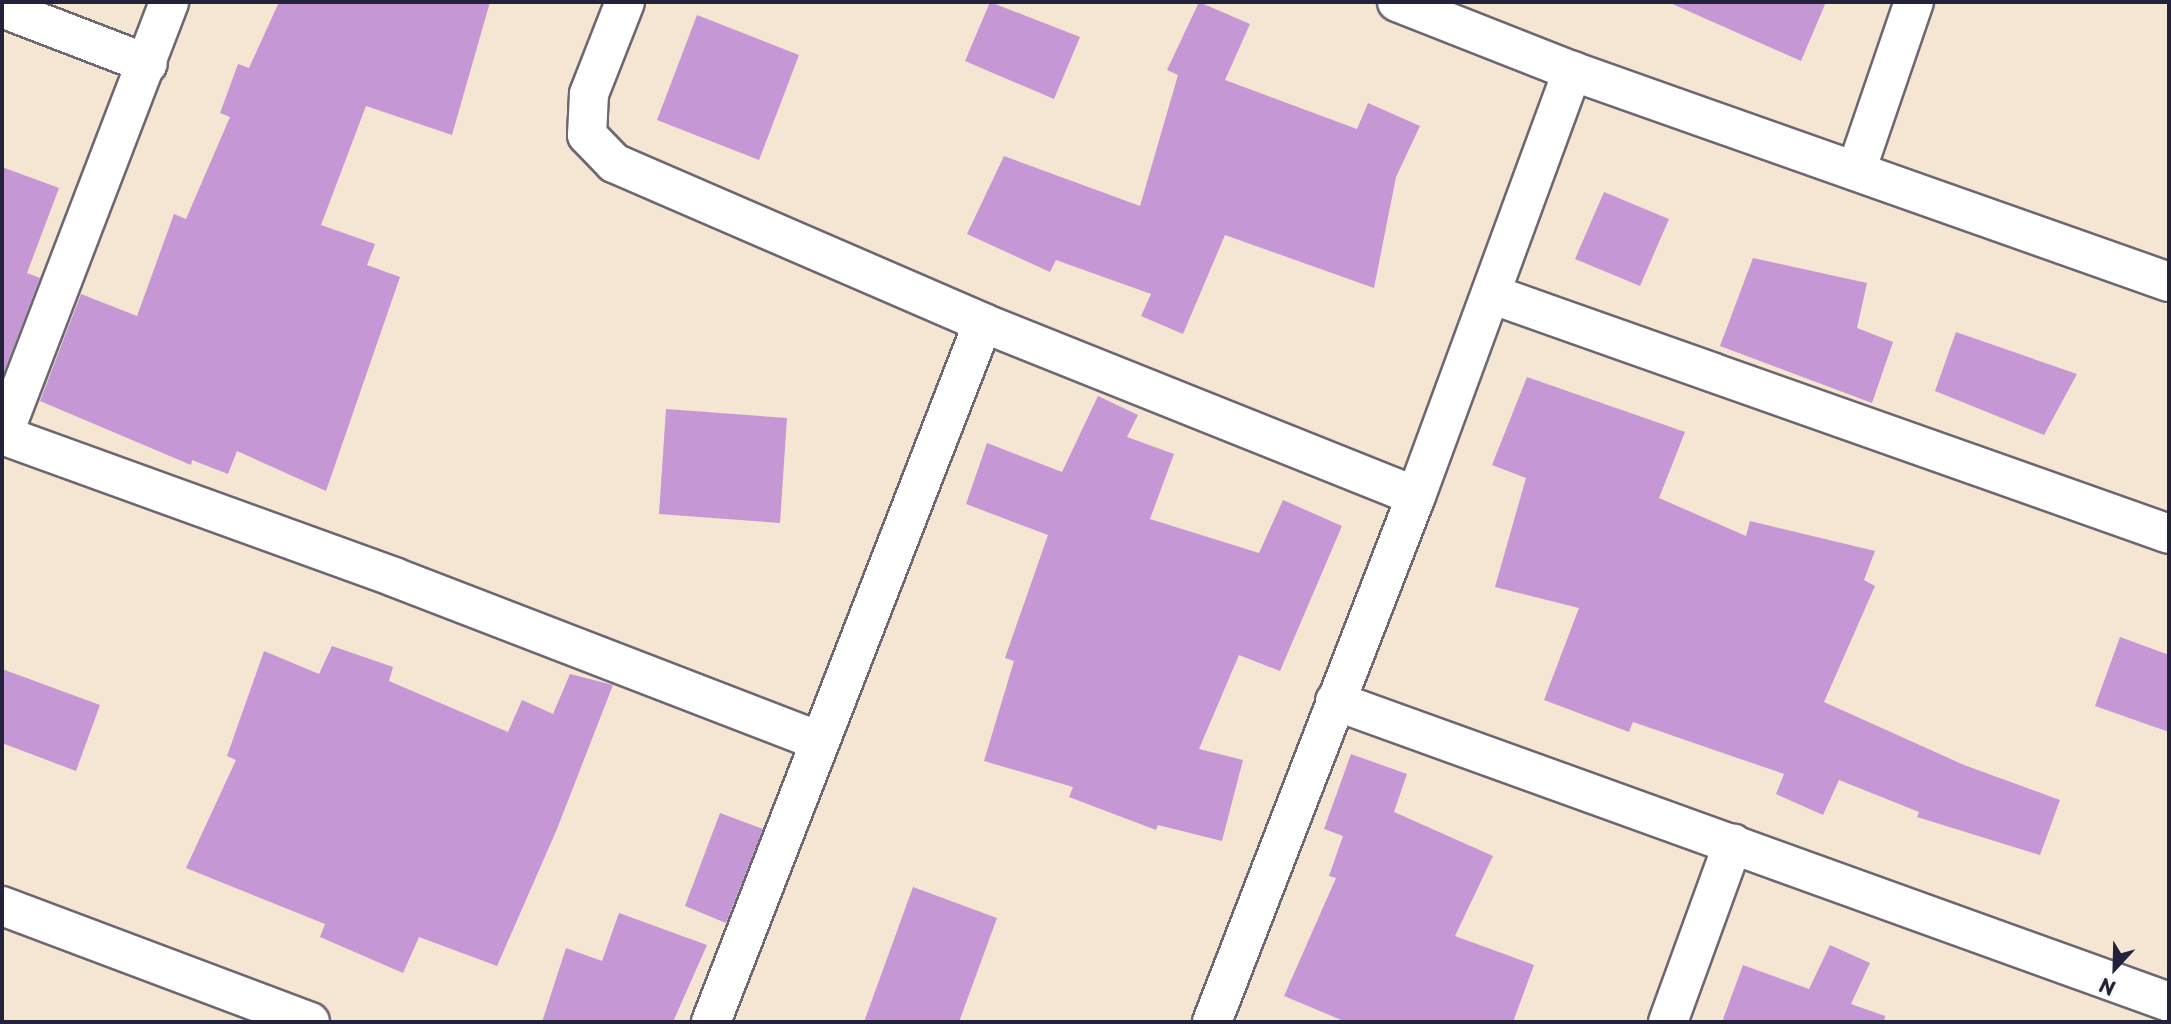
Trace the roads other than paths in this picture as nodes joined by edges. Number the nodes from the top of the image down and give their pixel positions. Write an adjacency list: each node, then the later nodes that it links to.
1 (169, 2): 6 (street)
2 (625, 2): 11 (street)
3 (1397, 2): 7 (street)
4 (1914, 2): 8 (street)
5 (2, 8): 6 (street)
6 (148, 64): 12 (street)
7 (1572, 71): 8 (street); 10 (street)
8 (1856, 171): 9 (street)
9 (2169, 282)
10 (1491, 294): 13 (street); 14 (street)
11 (983, 323): 13 (street); 16 (street)
12 (2, 435): 16 (street)
13 (1416, 496): 15 (street)
14 (2169, 534)
15 (1335, 701): 17 (street); 22 (street)
16 (820, 741): 21 (street)
17 (1733, 843): 19 (street); 23 (street)
18 (2, 906): 20 (street)
19 (2169, 1002)
20 (310, 1022)
21 (711, 1022)
22 (1212, 1022)
23 (1668, 1022)

